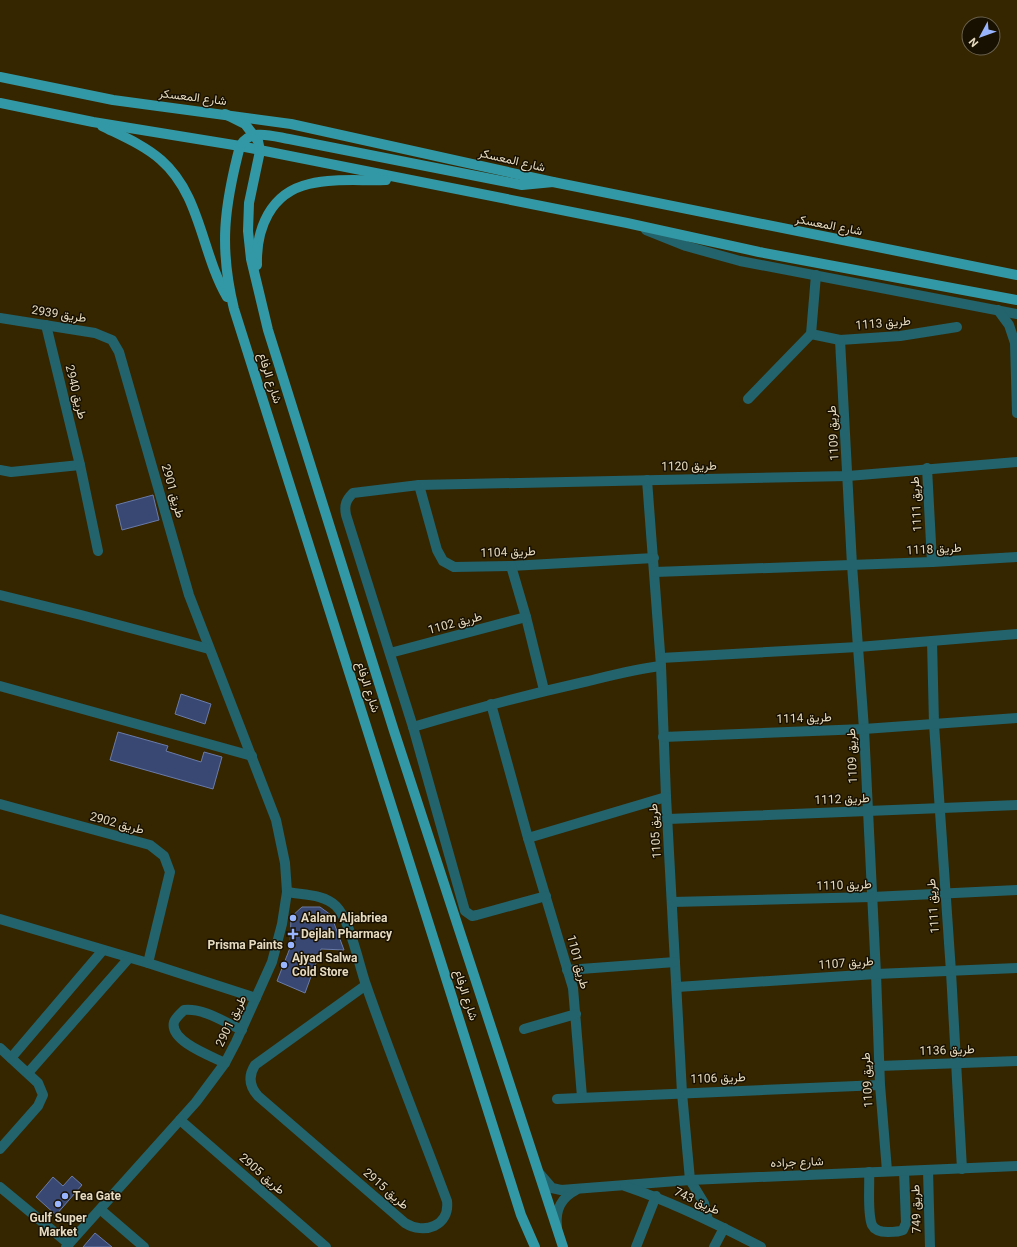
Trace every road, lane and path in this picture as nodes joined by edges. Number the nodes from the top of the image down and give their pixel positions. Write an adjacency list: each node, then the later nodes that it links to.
1 (0, 77): 3 (main road, شارع المعسكر)
2 (0, 103): 4 (main road)
3 (226, 114): 5 (main road); 9 (main road, شارع المعسكر)
4 (93, 122): 6 (main road); 15 (main road)
5 (254, 134): 6 (main road); 7 (main road); 9 (main road)
6 (240, 146): 7 (main road); 15 (main road, شارع الرفاع)
7 (260, 151): 8 (main road); 13 (main road, شارع الرفاع)
8 (404, 179): 10 (main road); 13 (main road)
9 (553, 182): 12 (main road, شارع المعسكر)
10 (627, 223): 11 (street); 14 (main road)
11 (816, 275): 16 (street); 21 (street)
12 (1017, 275)
13 (258, 287): 99 (main road, شارع الرفاع)
14 (1017, 300)
15 (234, 309): 111 (main road, شارع الرفاع)
16 (998, 310): 17 (street); 25 (street)
17 (1017, 314)
18 (0, 318): 19 (street, طريق 2939)
19 (46, 326): 22 (street, طريق 2939); 27 (street, طريق 2940)
20 (957, 327): 23 (street, طريق 1113)
21 (811, 334): 23 (street, طريق 1113); 24 (street)
22 (112, 340): 45 (street, طريق 2901)
23 (840, 340): 30 (street, طريق 1109)
24 (748, 399)
25 (1017, 413)
26 (1017, 462): 28 (street, طريق 1120)
27 (80, 465): 29 (street); 33 (street, طريق 2940)
28 (927, 468): 30 (street, طريق 1120); 36 (street, طريق 1111)
29 (0, 470)
30 (848, 476): 31 (street, طريق 1120); 37 (street, طريق 1109)
31 (647, 480): 32 (street, طريق 1120); 35 (street, طريق 1105)
32 (419, 485): 38 (street, طريق 1104); 46 (street, طريق 1120)
33 (98, 551)
34 (1017, 557): 36 (street, طريق 1118)
35 (654, 558): 38 (street, طريق 1104); 39 (street, طريق 1105)
36 (932, 562): 37 (street, طريق 1118)
37 (852, 565): 39 (street, طريق 1118); 44 (street, طريق 1109)
38 (511, 566): 41 (street)
39 (655, 572): 47 (street, طريق 1105)
40 (0, 595): 45 (street)
41 (526, 617): 46 (street, طريق 1102); 49 (street)
42 (1017, 634): 43 (street)
43 (932, 641): 44 (street); 52 (street, طريق 1111)
44 (858, 647): 47 (street); 54 (street, طريق 1109)
45 (209, 649): 56 (street, طريق 2901)
46 (390, 653): 53 (street)
47 (661, 662): 49 (street); 55 (street, طريق 1105)
48 (0, 686): 56 (street)
49 (544, 690): 50 (street)
50 (491, 704): 53 (street); 63 (street, طريق 1101)
51 (1017, 718): 52 (street, طريق 1114)
52 (934, 724): 54 (street, طريق 1114); 60 (street, طريق 1111)
53 (413, 727): 67 (street)
54 (864, 729): 55 (street, طريق 1114); 61 (street, طريق 1109)
55 (663, 738): 57 (street, طريق 1105)
56 (252, 756): 65 (street, طريق 2901)
57 (666, 797): 62 (street, طريق 1105); 63 (street)
58 (0, 804): 74 (street, طريق 2902)
59 (1017, 805): 60 (street, طريق 1112)
60 (940, 808): 61 (street, طريق 1112); 66 (street, طريق 1111)
61 (868, 811): 62 (street, طريق 1112); 68 (street, طريق 1109)
62 (668, 819): 69 (street, طريق 1105)
63 (528, 838): 67 (street, طريق 1101)
64 (1017, 890): 66 (street, طريق 1110)
65 (287, 892): 79 (street, طريق 2915); 81 (street, طريق 2901)
66 (945, 892): 68 (street, طريق 1110); 77 (street, طريق 1111)
67 (546, 896): 76 (street, طريق 1101)
68 (872, 897): 69 (street, طريق 1110); 78 (street, طريق 1109)
69 (672, 902): 73 (street, طريق 1105)
70 (0, 919): 71 (street)
71 (103, 950): 72 (street); 86 (street)
72 (129, 958): 74 (street); 91 (street)
73 (676, 962): 76 (street); 80 (street, طريق 1105)
74 (148, 964): 81 (street)
75 (1017, 968): 77 (street, طريق 1107)
76 (567, 970): 82 (street, طريق 1101)
77 (951, 972): 78 (street, طريق 1107); 88 (street, طريق 1111)
78 (876, 974): 80 (street, طريق 1107); 90 (street, طريق 1109)
79 (366, 985): 79 (street, طريق 2915)
80 (677, 987): 93 (street, طريق 1105)
81 (256, 998): 84 (street, طريق 2901)
82 (576, 1014): 83 (street); 94 (street, طريق 1101)
83 (524, 1029)
84 (242, 1030): 89 (street, طريق 2901); 89 (street)
85 (0, 1048): 86 (street)
86 (11, 1058): 91 (street)
87 (1017, 1061): 88 (street, طريق 1136)
88 (956, 1062): 90 (street, طريق 1136); 100 (street, طريق 1111)
89 (224, 1063): 96 (street, طريق 2901)
90 (879, 1066): 92 (street, طريق 1109)
91 (28, 1073): 97 (street)
92 (880, 1085): 93 (street, طريق 1106); 102 (street, طريق 1109)
93 (682, 1093): 94 (street, طريق 1106); 105 (street, طريق 1105)
94 (582, 1097): 95 (street, طريق 1106)
95 (557, 1099)
96 (180, 1120): 110 (street, طريق 2901); 117 (street, طريق 2905)
97 (0, 1149)
98 (1017, 1166): 100 (street, شارع جراده)
99 (536, 1167): 108 (street, شارع جراده); 114 (main road, شارع الرفاع)
100 (962, 1169): 101 (street, شارع جراده)
101 (928, 1170): 103 (street, شارع جراده); 124 (street, طريق 749)
102 (887, 1171): 103 (street, شارع جراده); 104 (street, شارع جراده)
103 (904, 1171): 104 (street)
104 (869, 1172): 105 (street, شارع جراده)
105 (690, 1180): 106 (street, شارع جراده); 112 (street)
106 (620, 1184): 108 (street, شارع جراده); 109 (street, طريق 743)
107 (0, 1187): 115 (street)
108 (578, 1189): 114 (street)
109 (656, 1196): 112 (street, طريق 743); 121 (street)
110 (101, 1210): 115 (street, طريق 2901); 116 (street)
111 (521, 1215): 118 (main road); 119 (main road, شارع الرفاع)
112 (708, 1220): 113 (street, طريق 743)
113 (724, 1228): 122 (street); 123 (street, طريق 743)
114 (558, 1232): 120 (main road, شارع الرفاع)
115 (67, 1246)
116 (144, 1247)
117 (326, 1247)
118 (529, 1247)
119 (535, 1247)
120 (563, 1247)
121 (636, 1247)
122 (714, 1247)
123 (761, 1247)
124 (930, 1247)

